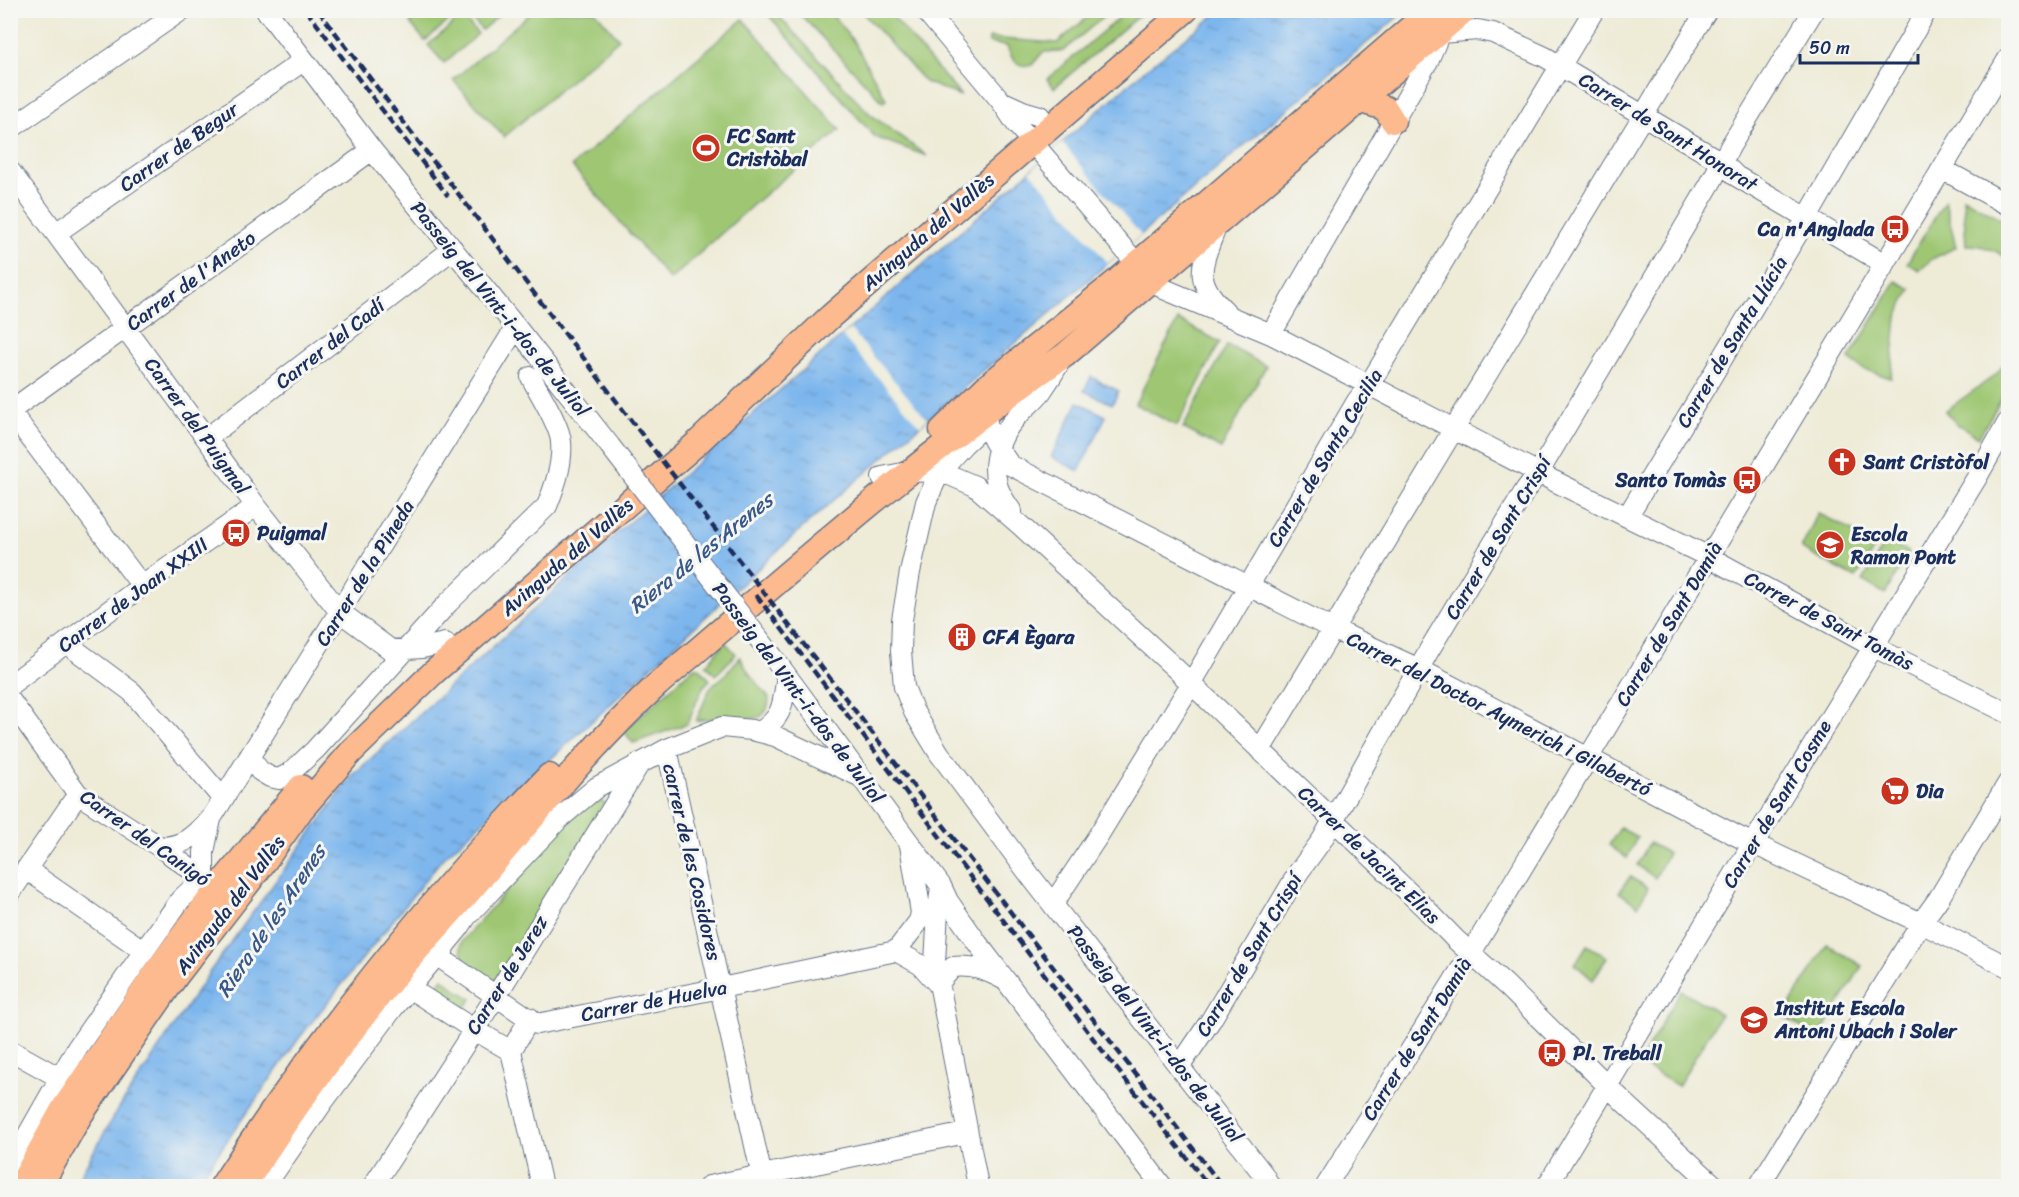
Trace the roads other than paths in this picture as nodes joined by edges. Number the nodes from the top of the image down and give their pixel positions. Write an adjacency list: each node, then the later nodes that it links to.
1 (182, 10): 19 (street)
2 (266, 10): 14 (street, Passeig del Vint-i-dos de Juliol)
3 (925, 10): 20 (street, Carrer de Sant Tomàs)
4 (1161, 10): 20 (main road, Avinguda del Vallès)
5 (1186, 10): 20 (main road, Avinguda del Vallès)
6 (1431, 10): 31 (main road)
7 (1465, 10): 12 (main road)
8 (1594, 10): 15 (street, Carrer de Santa Cecilia)
9 (1707, 10): 17 (street)
10 (1814, 10): 22 (street, Carrer de Sant Crispí)
11 (1927, 10): 26 (street, Carrer de Santa Llúcia)
12 (1440, 33): 15 (street, Carrer de Sant Honorat); 16 (main road); 18 (street)
13 (2008, 59): 23 (street, Carrer de Sant Damià)
14 (303, 61): 21 (street, Passeig del Vint-i-dos de Juliol); 28 (street, Carrer de Begur)
15 (1560, 65): 17 (street, Carrer de Sant Honorat); 39 (street, Carrer de Santa Cecilia)
16 (1361, 101): 18 (main road); 27 (main road)
17 (1645, 115): 22 (street, Carrer de Sant Honorat); 43 (street)
18 (1393, 121): 36 (street)
19 (10, 129)
20 (1034, 136): 31 (street, Carrer de Sant Tomàs); 60 (main road, Avinguda del Vallès); 91 (main road, Avinguda del Vallès)
21 (372, 150): 29 (street, Passeig del Vint-i-dos de Juliol); 35 (street, Carrer de l'Aneto)
22 (1723, 163): 26 (street, Carrer de Sant Honorat); 48 (street, Carrer de Sant Crispí)
23 (1942, 169): 25 (street); 30 (street, Carrer de Sant Damià)
24 (10, 171): 28 (street, Carrer del Puigmal)
25 (2008, 205)
26 (1807, 218): 30 (street, Carrer de Sant Honorat); 51 (street, Carrer de Santa Llúcia)
27 (1217, 225): 31 (main road); 32 (street, Carrer de Sant Tomàs)
28 (56, 233): 35 (street, Carrer del Puigmal)
29 (453, 249): 34 (street, Passeig del Vint-i-dos de Juliol); 44 (street, Carrer del Cadí)
30 (1885, 264): 53 (street, Carrer de Sant Damià)
31 (1139, 266): 32 (street, Carrer de Sant Tomàs); 33 (main road); 37 (main road)
32 (1232, 317): 36 (street, Carrer de Sant Tomàs)
33 (1067, 323): 41 (street); 49 (main road)
34 (516, 327): 56 (street, Carrer de la Pineda); 62 (street, Passeig del Vint-i-dos de Juliol, bridge)
35 (126, 329): 40 (street, Carrer de l'Aneto); 44 (street, Carrer del Puigmal)
36 (1271, 334): 39 (street, Carrer de Sant Tomàs)
37 (1057, 361): 41 (main road); 45 (street, Carrer de Jacint Elias)
38 (531, 377): 60 (street, Avinguda del Vallès)
39 (1370, 385): 43 (street, Carrer de Sant Tomàs); 54 (street, Carrer de Santa Cecilia)
40 (10, 411): 55 (street)
41 (986, 418): 45 (street); 46 (street, Passeig del Vint-i-dos de Juliol); 47 (main road)
42 (2008, 422): 59 (street, Carrer de Sant Cosme)
43 (1455, 428): 48 (street, Carrer de Sant Tomàs); 57 (street)
44 (207, 438): 50 (street, Carrer del Puigmal)
45 (998, 449): 52 (street, Carrer de Jacint Elias); 54 (street, Carrer del Doctor Aymerich i Gilabertó)
46 (940, 471): 47 (street, Carrer de Jacint Elias); 52 (street, Carrer de Jacint Elias); 87 (street, Passeig del Vint-i-dos de Juliol)
47 (908, 472): 49 (street, Carrer de Jacint Elias); 82 (main road)
48 (1539, 472): 51 (street, Carrer de Sant Tomàs); 61 (street, Carrer de Sant Crispí)
49 (882, 477): 90 (main road)
50 (256, 506): 55 (street, Carrer de Joan XXIII); 56 (street, Carrer del Puigmal)
51 (1627, 518): 53 (street, Carrer de Sant Tomàs)
52 (1020, 525): 63 (street, Carrer de Jacint Elias)
53 (1709, 557): 59 (street, Carrer de Sant Tomàs); 71 (street, Carrer de Sant Damià)
54 (1248, 585): 57 (street, Carrer del Doctor Aymerich i Gilabertó); 63 (street, Carrer de Santa Cecilia)
55 (142, 586): 58 (street, Carrer de Joan XXIII)
56 (340, 612): 60 (street, Carrer del Puigmal); 70 (street, Carrer de la Pineda)
57 (1333, 629): 61 (street, Carrer del Doctor Aymerich i Gilabertó); 69 (street)
58 (66, 643): 64 (street, Carrer de Joan XXIII); 76 (street)
59 (1872, 646): 66 (street, Carrer de Sant Tomàs); 80 (street, Carrer de Sant Cosme)
60 (417, 654): 70 (street, Avinguda del Vallès); 84 (main road, Avinguda del Vallès)
61 (1419, 669): 71 (street, Carrer del Doctor Aymerich i Gilabertó); 78 (street, Carrer de Sant Crispí)
62 (787, 676): 67 (street); 73 (street, Passeig del Vint-i-dos de Juliol)
63 (1191, 684): 69 (street, Carrer de Jacint Elias); 87 (street, Carrer de Santa Cecilia)
64 (10, 685)
65 (10, 699): 75 (street, Carrer del Canigó)
66 (2008, 713)
67 (760, 732): 68 (street); 73 (street)
68 (667, 750): 72 (street); 100 (street, carrer de les Cosidores)
69 (1260, 750): 78 (street, Carrer de Jacint Elias)
70 (249, 757): 76 (street, Carrer de la Pineda)
71 (1588, 758): 80 (street, Carrer del Doctor Aymerich i Gilabertó); 95 (street, Carrer de Sant Damià)
72 (640, 763): 88 (street); 101 (street, Carrer de Jerez)
73 (860, 776): 79 (street, Passeig del Vint-i-dos de Juliol)
74 (2008, 783): 89 (street)
75 (78, 794): 81 (street, Carrer del Canigó); 83 (street)
76 (223, 799): 77 (street, Carrer de la Pineda)
77 (212, 817): 81 (street, Carrer de la Pineda); 84 (street, Carrer de la Pineda)
78 (1334, 821): 95 (street, Carrer de Jacint Elias); 106 (street, Carrer de Sant Crispí)
79 (910, 842): 85 (street, Passeig del Vint-i-dos de Juliol); 94 (street)
80 (1753, 843): 89 (street, Carrer del Doctor Aymerich i Gilabertó); 108 (street, Carrer de Sant Cosme)
81 (160, 847): 84 (street, Carrer del Canigó)
82 (504, 851): 88 (street); 97 (main road)
83 (26, 870): 86 (street); 93 (street)
84 (210, 883): 91 (street, Carrer de la Pineda); 93 (street, Avinguda del Vallès); 115 (main road, Avinguda del Vallès)
85 (941, 886): 98 (street, Passeig del Vint-i-dos de Juliol); 99 (street)
86 (10, 893)
87 (1053, 903): 106 (street, Passeig del Vint-i-dos de Juliol)
88 (468, 915): 92 (street)
89 (1921, 923): 96 (street, Carrer del Doctor Aymerich i Gilabertó); 126 (street)
90 (409, 932): 97 (street); 114 (main road)
91 (205, 937): 116 (main road, Avinguda del Vallès)
92 (444, 946): 97 (street); 101 (street, Carrer de Huelva)
93 (144, 951): 107 (street, Avinguda del Vallès)
94 (896, 951): 99 (street); 100 (street, Carrer de Huelva)
95 (1471, 953): 108 (street, Carrer de Jacint Elias); 123 (street, Carrer de Sant Damià)
96 (2008, 967)
97 (405, 978): 103 (street); 109 (street); 110 (main road)
98 (1004, 979): 99 (street); 121 (street, Passeig del Vint-i-dos de Juliol)
99 (938, 984): 111 (street)
100 (721, 988): 102 (street, Carrer de Huelva); 113 (street, carrer de les Cosidores)
101 (496, 996): 102 (street, Carrer de Huelva); 103 (street, Carrer de Jerez)
102 (530, 1018): 105 (street)
103 (473, 1029): 105 (street); 117 (street, Carrer de Jerez)
104 (10, 1050): 107 (street)
105 (511, 1051): 118 (street)
106 (1180, 1066): 122 (street, Passeig del Vint-i-dos de Juliol)
107 (60, 1078): 112 (street, Avinguda del Vallès)
108 (1607, 1085): 124 (street, Carrer de Sant Cosme); 125 (street, Carrer de Jacint Elias)
109 (323, 1102): 110 (street); 114 (street)
110 (289, 1116): 114 (main road)
111 (966, 1133): 113 (street); 120 (street)
112 (10, 1166)
113 (763, 1181): 119 (street)
114 (246, 1182)
115 (20, 1186)
116 (40, 1186)
117 (373, 1186)
118 (542, 1186)
119 (710, 1186)
120 (978, 1186)
121 (1162, 1186)
122 (1270, 1186)
123 (1326, 1186)
124 (1547, 1186)
125 (1715, 1186)
126 (1759, 1186)

